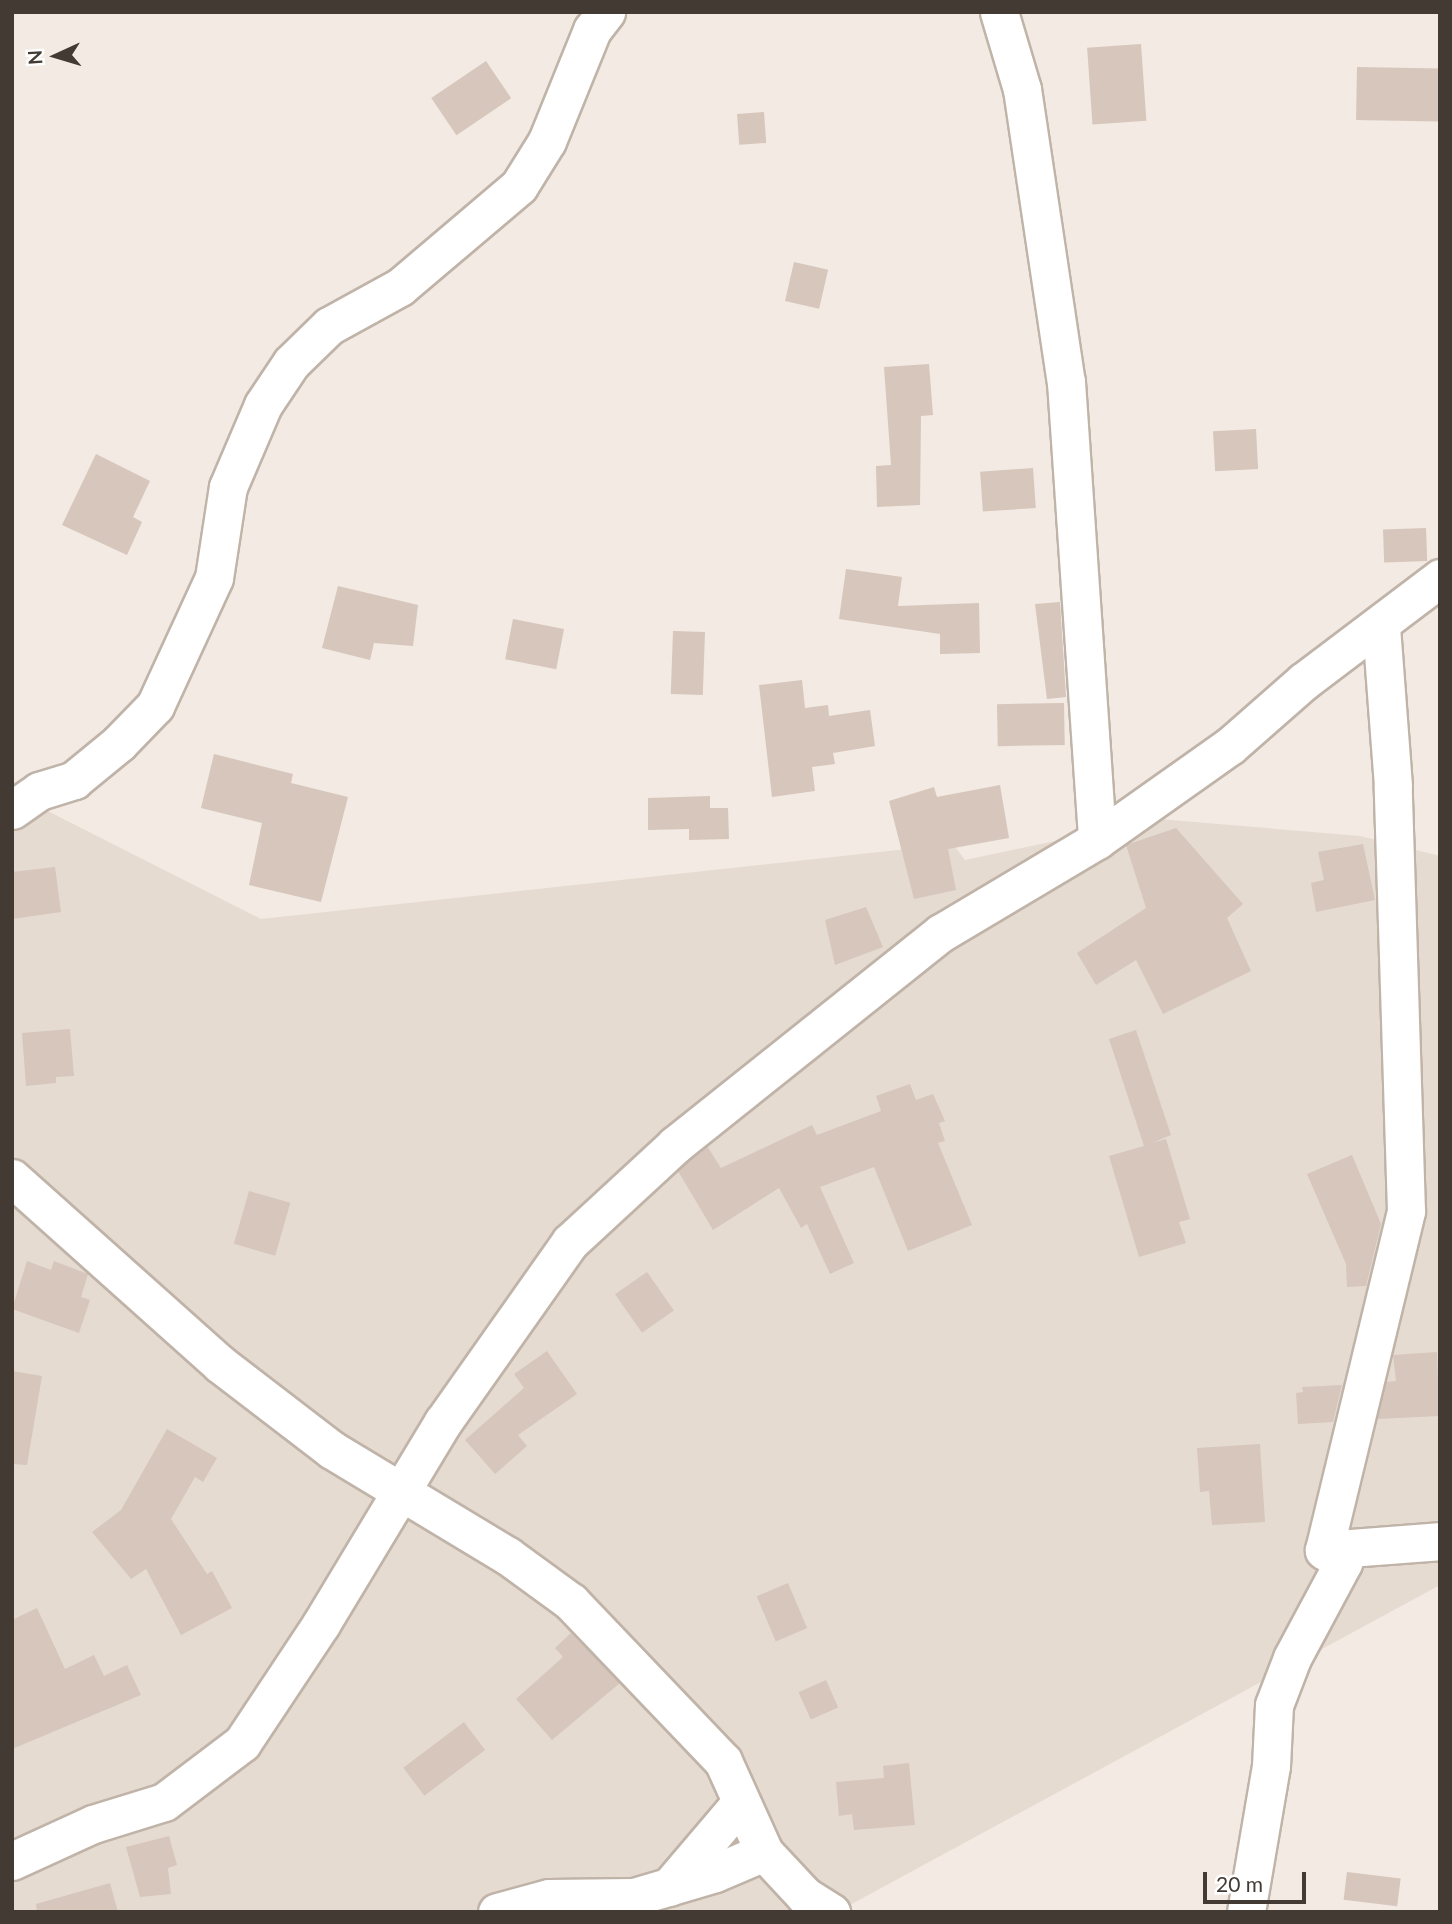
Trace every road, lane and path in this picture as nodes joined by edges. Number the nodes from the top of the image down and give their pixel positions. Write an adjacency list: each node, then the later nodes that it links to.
1 (606, 12): 5 (street)
2 (999, 12): 6 (street)
3 (1440, 578): 4 (street)
4 (1381, 627): 6 (street); 10 (street)
5 (12, 810)
6 (1097, 840): 8 (street)
7 (12, 1178): 8 (street)
8 (399, 1492): 11 (street); 13 (street)
9 (1440, 1541): 10 (street)
10 (1324, 1550): 17 (street)
11 (741, 1802): 12 (street); 14 (street)
12 (764, 1852): 14 (street); 16 (street)
13 (12, 1861)
14 (668, 1887): 15 (street)
15 (497, 1912)
16 (831, 1912)
17 (1246, 1912)

